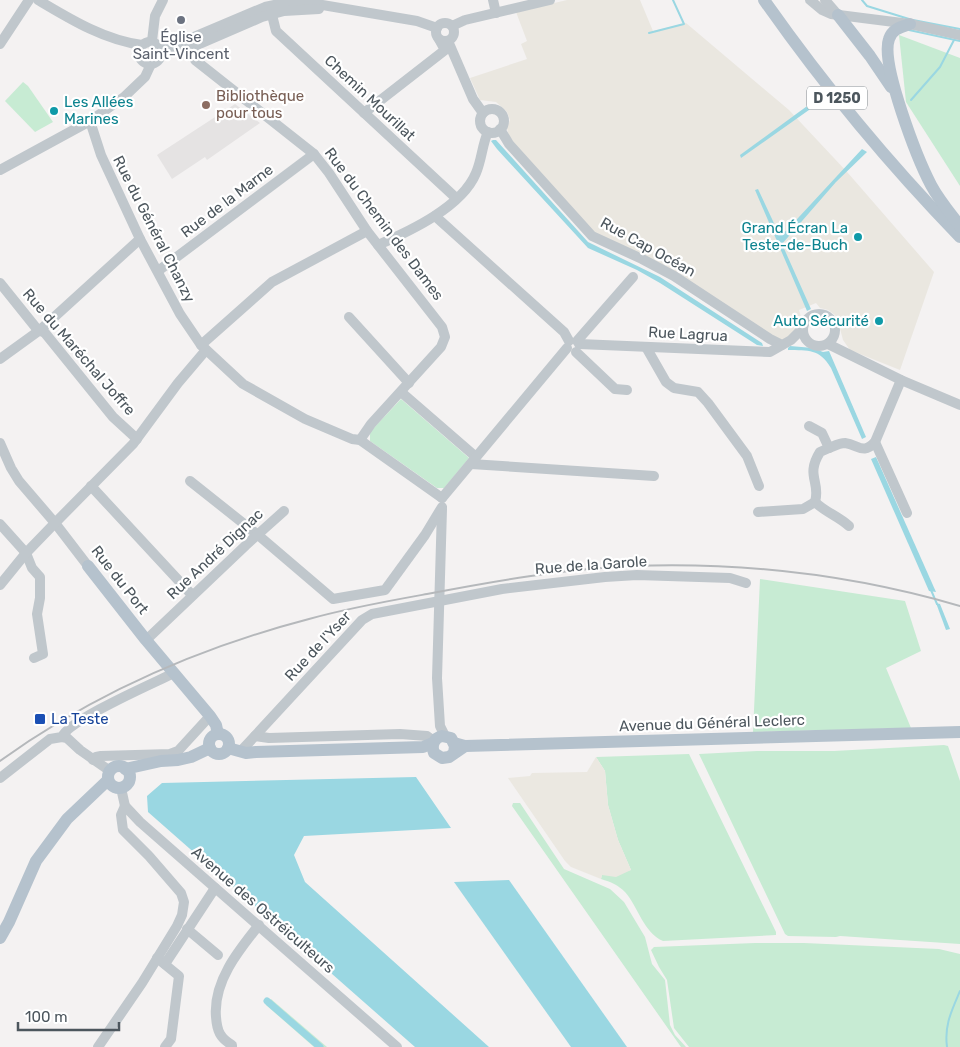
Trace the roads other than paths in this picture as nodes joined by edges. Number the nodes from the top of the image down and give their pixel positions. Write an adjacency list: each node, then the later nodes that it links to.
1 (28, 0): 20 (street)
2 (38, 0): 21 (street)
3 (163, 0): 21 (street)
4 (493, 0): 11 (street)
5 (550, 0): 11 (street)
6 (756, 0): 22 (main road)
7 (764, 0): 22 (main road, D 1250)
8 (810, 0): 13 (street)
9 (825, 0): 13 (street)
10 (333, 8): 12 (street); 16 (street); 19 (street)
11 (496, 13): 15 (street)
12 (272, 15): 19 (street); 25 (street, Chemin Mourillat)
13 (838, 16): 14 (street); 24 (main road)
14 (910, 24): 17 (street); 24 (main road)
15 (452, 26): 16 (street); 18 (street)
16 (437, 28): 18 (street)
17 (960, 35)
18 (443, 40): 25 (street); 26 (street)
19 (197, 42): 21 (street); 30 (street, Rue du Chemin des Dames)
20 (0, 44)
21 (154, 47): 23 (street); 23 (street)
22 (805, 58): 36 (main road, D 1250)
23 (150, 64): 27 (street)
24 (897, 98): 34 (main road)
25 (364, 113): 32 (street, Chemin Mourillat)
26 (483, 113): 28 (street); 29 (street)
27 (90, 121): 31 (street); 37 (street, Rue du Général Chanzy)
28 (500, 129): 29 (street); 47 (street, Rue Cap Océan)
29 (488, 132): 32 (street)
30 (314, 154): 35 (street, Rue du Chemin des Dames); 39 (street, Rue de la Marne)
31 (0, 170)
32 (456, 198): 33 (street)
33 (435, 216): 38 (street); 49 (street)
34 (960, 226)
35 (367, 231): 38 (street, Rue du Chemin des Dames); 51 (street)
36 (960, 237)
37 (140, 239): 39 (street, Rue du Général Chanzy); 44 (street)
38 (378, 246): 55 (street, Rue du Chemin des Dames)
39 (158, 271): 51 (street, Rue du Général Chanzy)
40 (633, 277): 49 (street)
41 (0, 283): 44 (street, Rue du Maréchal Joffre)
42 (349, 317): 55 (street)
43 (804, 328): 45 (street); 46 (street); 47 (street, Rue Lagrua)
44 (40, 330): 53 (street); 60 (street, Rue du Maréchal Joffre)
45 (834, 333): 48 (street); 52 (street)
46 (807, 341): 47 (street, Rue Lagrua); 48 (street)
47 (786, 342): 50 (street, Rue Lagrua)
48 (828, 344): 52 (street)
49 (574, 345): 50 (street, Rue Lagrua); 56 (street); 65 (street)
50 (646, 347): 69 (street)
51 (203, 348): 60 (street); 61 (street, Rue du Général Chanzy)
52 (845, 352): 54 (street)
53 (0, 359)
54 (901, 380): 58 (street); 62 (street)
55 (409, 383): 57 (street, Rue du Chemin des Dames)
56 (627, 390)
57 (401, 392): 61 (street, Rue du Chemin des Dames); 65 (street)
58 (960, 405)
59 (810, 426): 64 (street)
60 (137, 439): 68 (street)
61 (360, 440): 71 (street, Rue du Général Chanzy)
62 (876, 442): 64 (street); 74 (street)
63 (0, 443): 75 (street, Rue du Port)
64 (829, 448): 70 (street)
65 (473, 460): 66 (street); 71 (street)
66 (654, 476)
67 (190, 481): 78 (street)
68 (91, 486): 75 (street); 83 (street)
69 (759, 486)
70 (815, 502): 73 (street); 77 (street)
71 (442, 503): 78 (street); 84 (street)
72 (284, 511): 78 (street, Rue André Dignac)
73 (758, 512)
74 (907, 513)
75 (55, 523): 79 (street); 80 (street, Rue du Port)
76 (0, 524): 79 (street)
77 (849, 526)
78 (258, 535): 83 (street, Rue André Dignac)
79 (26, 553): 82 (street); 86 (street)
80 (88, 566): 85 (main road, Rue du Port)
81 (746, 583): 84 (street, Rue de la Garole)
82 (0, 585)
83 (192, 596): 85 (street, Rue André Dignac)
84 (438, 602): 92 (street, Rue de l'Yser); 93 (street)
85 (146, 640): 87 (main road, Rue du Port)
86 (34, 658)
87 (174, 673): 88 (main road, Rue du Port); 91 (street)
88 (210, 716): 90 (main road, Rue du Port); 97 (street)
89 (960, 732): 93 (main road, Avenue du Général Leclerc)
90 (218, 734): 94 (main road); 95 (main road)
91 (62, 736): 97 (street); 98 (street)
92 (255, 736): 93 (street); 96 (street, Rue de l'Yser)
93 (442, 743): 96 (main road, Avenue du Général Leclerc)
94 (210, 748): 95 (main road); 99 (main road)
95 (228, 748): 96 (main road, Avenue du Général Leclerc)
96 (241, 751)
97 (93, 760): 99 (street)
98 (0, 778)
99 (118, 779): 100 (street); 104 (main road)
100 (125, 806): 101 (street, Avenue des Ostréiculteurs); 106 (street)
101 (215, 888): 102 (street, Avenue des Ostréiculteurs); 103 (street)
102 (259, 925): 107 (street); 111 (street, Avenue des Ostréiculteurs)
103 (187, 929): 105 (street); 106 (street)
104 (0, 938)
105 (218, 955)
106 (161, 961): 108 (street); 109 (street)
107 (232, 1046): 110 (street)
108 (98, 1047)
109 (165, 1047)
110 (244, 1047)
111 (397, 1047)

